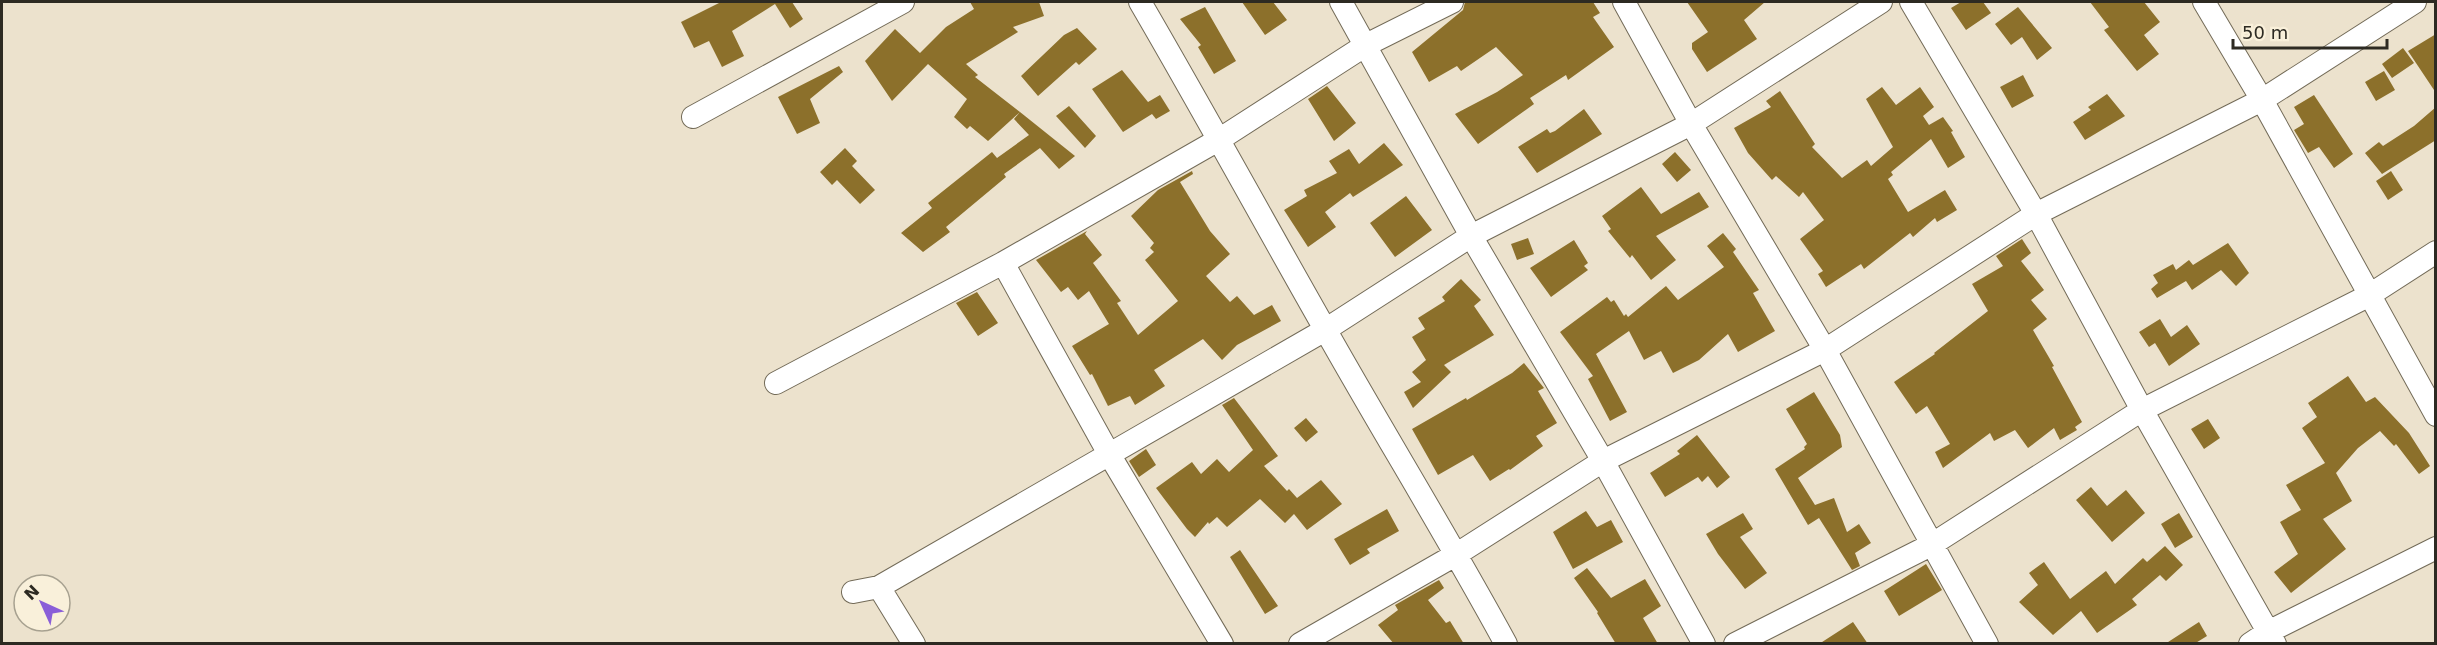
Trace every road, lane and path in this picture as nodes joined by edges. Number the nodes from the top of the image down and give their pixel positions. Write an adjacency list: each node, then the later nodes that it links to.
1 (903, 2): 12 (street)
2 (1140, 2): 14 (street)
3 (1341, 2): 10 (street)
4 (1452, 2): 10 (street)
5 (1624, 2): 13 (street)
6 (1881, 2): 13 (street)
7 (1911, 2): 15 (street)
8 (2204, 2): 11 (street)
9 (2415, 2): 11 (street)
10 (1366, 45): 14 (street); 16 (street)
11 (2262, 100): 15 (street); 19 (street)
12 (693, 117)
13 (1691, 124): 16 (street); 21 (street)
14 (1220, 139): 18 (street); 20 (street)
15 (2036, 214): 21 (street); 23 (street)
16 (1471, 236): 20 (street); 26 (street)
17 (2436, 252): 19 (street)
18 (1003, 263): 22 (street); 25 (street)
19 (2368, 296): 23 (street); 24 (street)
20 (1325, 330): 25 (street); 29 (street)
21 (1825, 350): 26 (street); 27 (street)
22 (776, 383)
23 (2142, 410): 27 (street); 32 (street)
24 (2436, 415)
25 (1109, 454): 30 (street); 34 (street)
26 (1603, 461): 29 (street); 37 (street)
27 (1931, 545): 38 (street); 39 (street)
28 (2436, 548): 32 (street)
29 (1457, 554): 35 (street); 36 (street)
30 (879, 587): 31 (street); 33 (street)
31 (853, 592)
32 (2264, 640)
33 (914, 644)
34 (1222, 644)
35 (1300, 644)
36 (1506, 644)
37 (1704, 644)
38 (1735, 644)
39 (1987, 644)

